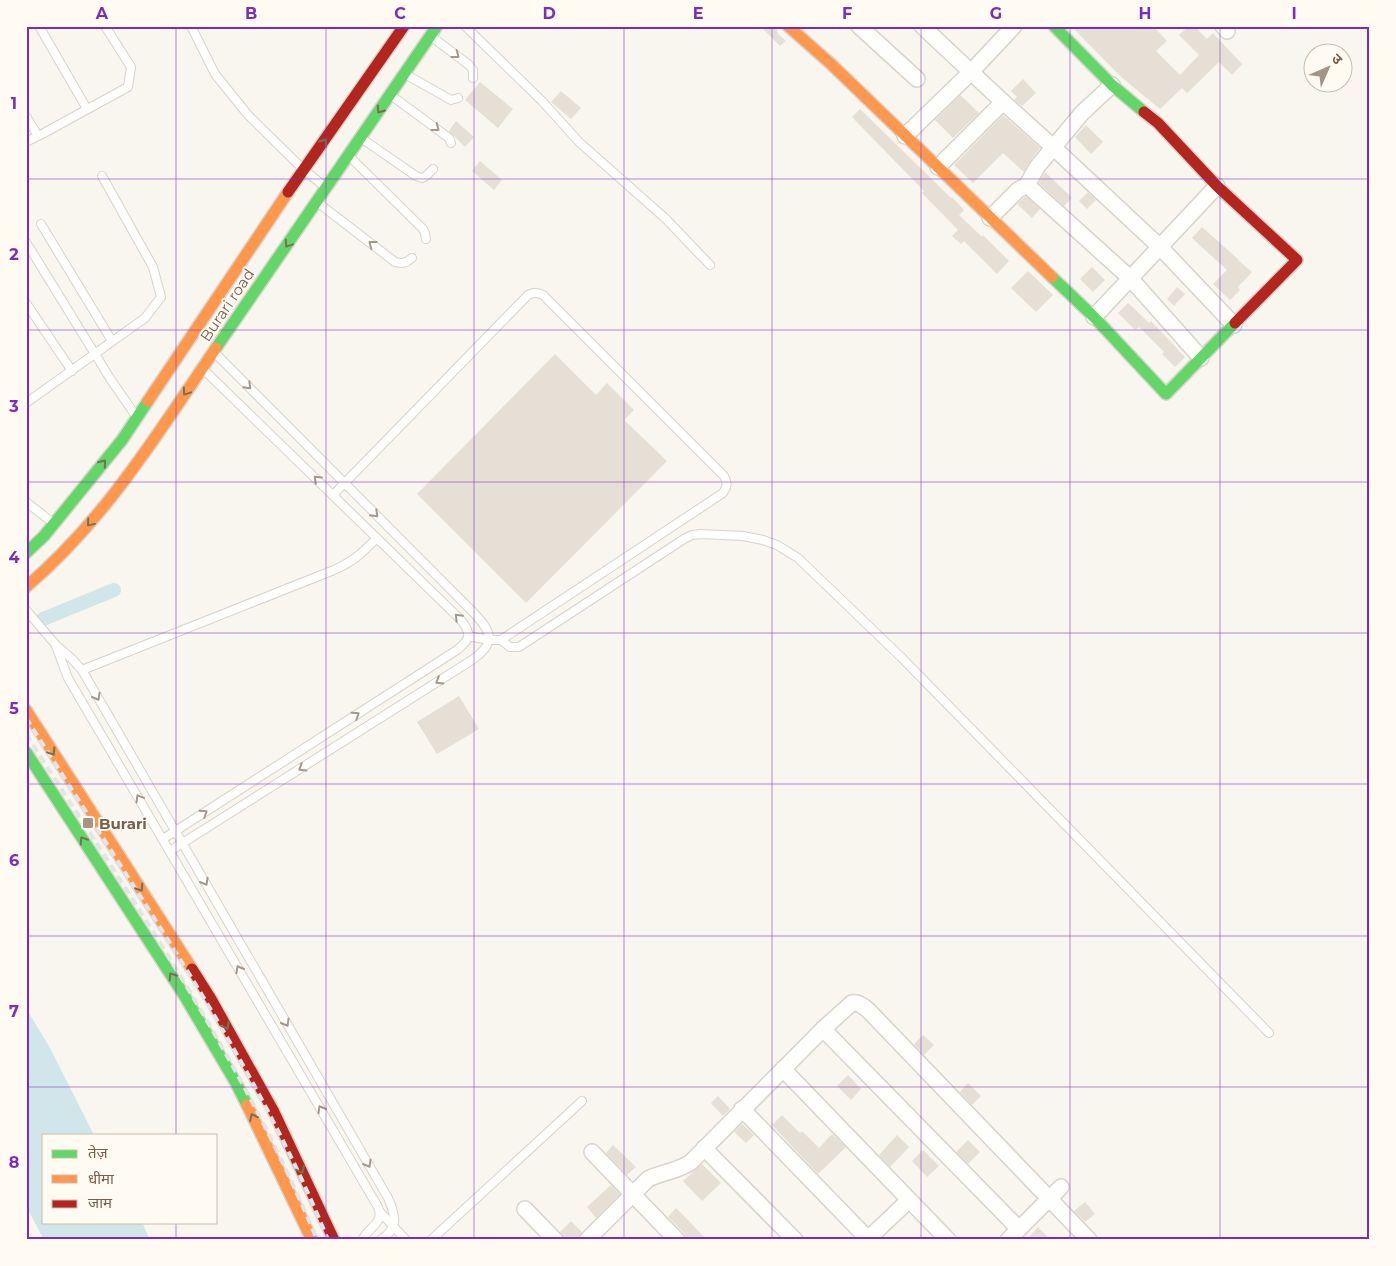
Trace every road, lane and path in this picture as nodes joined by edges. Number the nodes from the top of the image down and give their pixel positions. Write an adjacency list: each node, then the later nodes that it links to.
1 (39, 26): 21 (lane)
2 (105, 26): 21 (lane)
3 (191, 26): 32 (lane)
4 (404, 26): 32 (main road, Burari road, one-way to 4)
5 (465, 26): 44 (lane)
6 (788, 26): 12 (main road)
7 (859, 26): 16 (street)
8 (922, 26): 13 (street)
9 (1014, 26): 13 (street)
10 (1054, 26): 17 (main road)
11 (434, 31): 14 (main road, Burari road); 15 (lane, one-way to 15)
12 (805, 32): 24 (main road)
13 (971, 72): 20 (street); 24 (street)
14 (405, 74): 18 (main road, Burari road); 19 (lane)
15 (473, 78)
16 (917, 79)
17 (1112, 85): 28 (street); 35 (main road)
18 (390, 94): 25 (main road, Burari road, one-way to 25); 27 (lane, one-way to 27)
19 (458, 98)
20 (1003, 102): 28 (street); 30 (street)
21 (86, 109): 23 (lane)
22 (26, 116): 23 (lane)
23 (38, 136): 26 (lane)
24 (905, 136): 30 (main road)
25 (360, 138): 29 (main road, Burari road); 31 (lane)
26 (26, 142)
27 (451, 143)
28 (1053, 147): 34 (street); 42 (street)
29 (348, 155): 36 (main road, Burari road); 40 (lane)
30 (938, 167): 38 (main road)
31 (433, 169)
32 (304, 170): 36 (lane); 56 (main road, Burari road)
33 (102, 176): 49 (lane)
34 (1027, 185): 38 (street); 45 (street)
35 (1217, 186): 42 (street); 48 (main road)
36 (326, 188): 37 (main road, Burari road)
37 (317, 202): 43 (lane, one-way to 37); 50 (main road, Burari road, one-way to 50)
38 (990, 218): 47 (main road)
39 (41, 224): 49 (lane)
40 (426, 239)
41 (26, 242): 51 (lane)
42 (1160, 247): 45 (street); 48 (street)
43 (412, 258)
44 (710, 265)
45 (1130, 278): 47 (street); 52 (street)
46 (26, 303): 54 (lane)
47 (1094, 317): 52 (main road)
48 (1234, 325): 52 (main road)
49 (112, 341): 51 (lane)
50 (213, 352): 53 (main road, Burari road); 57 (lane, one-way to 57)
51 (95, 354): 54 (lane); 56 (lane)
52 (1202, 358)
53 (202, 368): 58 (lane, one-way to 53); 65 (main road, Burari road, one-way to 65)
54 (72, 370): 55 (lane)
55 (26, 403)
56 (137, 417): 60 (main road, Burari road, one-way to 56)
57 (344, 483): 58 (lane); 63 (lane, one-way to 63); 69 (lane)
58 (333, 495): 61 (lane)
59 (26, 502): 60 (lane)
60 (54, 524): 62 (main road, Burari road)
61 (377, 538): 64 (lane); 71 (lane)
62 (26, 553)
63 (436, 575): 64 (lane); 68 (lane)
64 (426, 586): 67 (lane, one-way to 64)
65 (26, 587)
66 (26, 610): 70 (lane)
67 (468, 636): 68 (lane); 73 (lane, one-way to 67)
68 (489, 640): 69 (lane); 74 (lane, one-way to 74)
69 (501, 640): 81 (lane)
70 (56, 646): 71 (lane); 77 (lane, one-way to 70)
71 (82, 670): 76 (lane, one-way to 76)
72 (26, 710): 96 (main road, one-way to 96)
73 (335, 729): 74 (lane); 76 (lane, one-way to 73)
74 (343, 742): 78 (lane, one-way to 78)
75 (26, 752): 95 (main road, one-way to 75)
76 (175, 831): 77 (lane); 78 (lane)
77 (163, 839): 79 (lane)
78 (182, 843): 79 (lane); 93 (lane, one-way to 93)
79 (170, 851): 92 (lane, one-way to 79)
80 (822, 1029): 82 (street); 89 (street); 94 (street)
81 (1269, 1033)
82 (783, 1069): 84 (street); 90 (street)
83 (582, 1101): 100 (lane)
84 (742, 1109): 85 (street); 105 (street)
85 (704, 1148): 88 (street); 104 (street)
86 (592, 1152): 88 (street)
87 (1061, 1187): 89 (street)
88 (632, 1194): 102 (street); 103 (street)
89 (1050, 1199): 94 (street); 107 (street)
90 (909, 1200): 105 (street); 106 (street)
91 (525, 1209): 101 (street)
92 (380, 1212): 93 (lane); 97 (lane)
93 (394, 1226): 98 (lane); 99 (lane)
94 (1014, 1234)
95 (312, 1240)
96 (334, 1240)
97 (362, 1240)
98 (380, 1240)
99 (406, 1240)
100 (431, 1240)
101 (555, 1240)
102 (587, 1240)
103 (677, 1240)
104 (795, 1240)
105 (868, 1240)
106 (948, 1240)
107 (1089, 1240)

